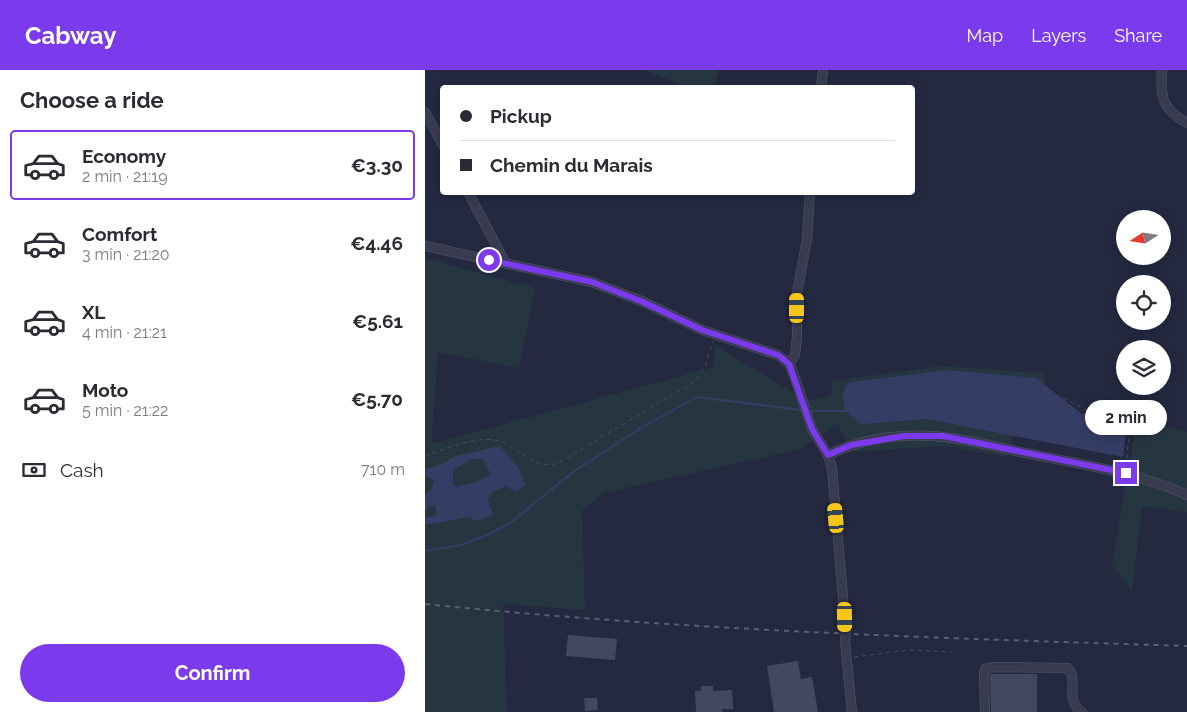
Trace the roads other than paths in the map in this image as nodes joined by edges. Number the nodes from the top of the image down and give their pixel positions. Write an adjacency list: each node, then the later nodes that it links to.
1 (823, 70): 3 (street)
2 (1163, 70): 5 (street)
3 (821, 85)
4 (425, 112): 6 (street)
5 (1187, 123)
6 (440, 140)
7 (470, 195): 10 (street)
8 (810, 195): 11 (street)
9 (425, 246): 10 (street)
10 (506, 264): 11 (street)
11 (789, 364): 12 (street)
12 (828, 455): 13 (street); 14 (street)
13 (1187, 495)
14 (852, 712)
15 (985, 712): 16 (street)
16 (1082, 712)

